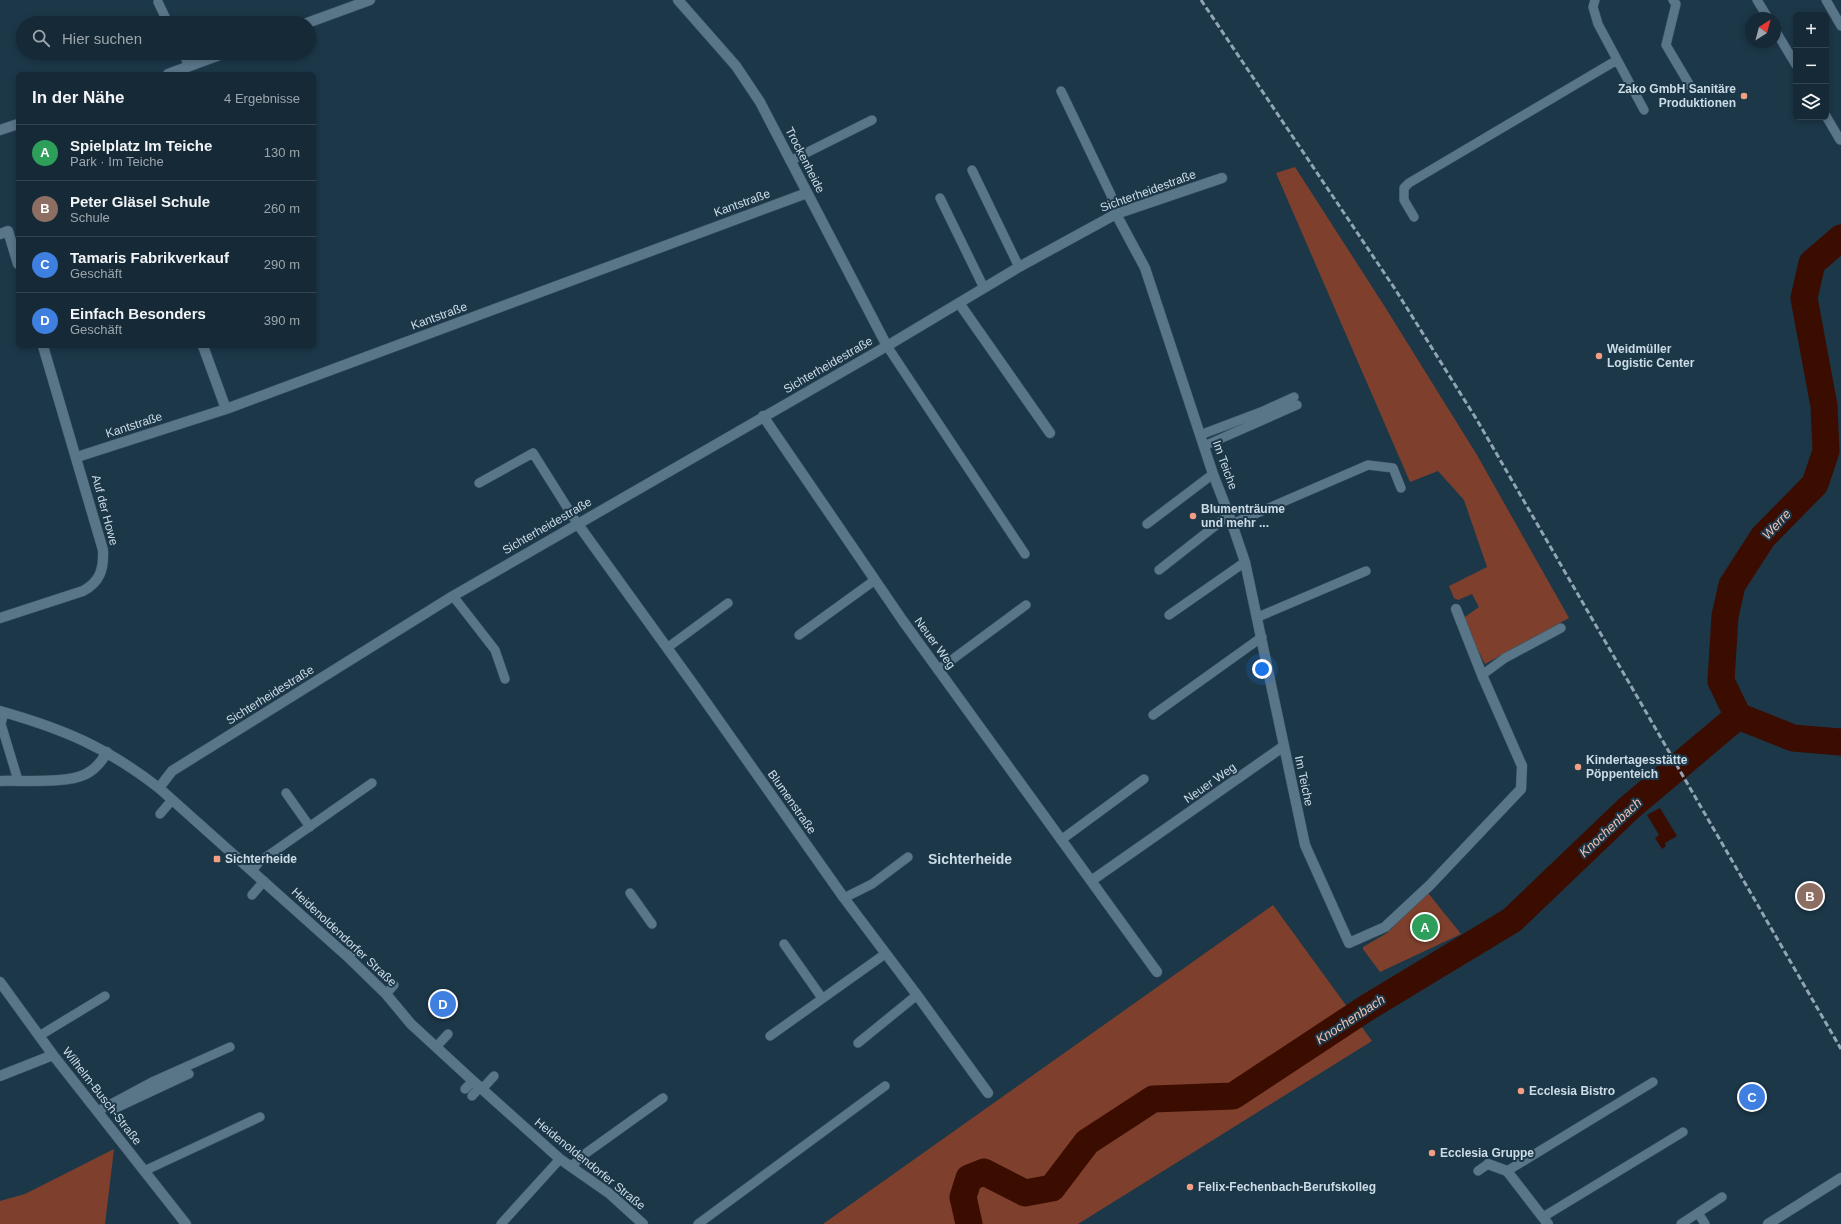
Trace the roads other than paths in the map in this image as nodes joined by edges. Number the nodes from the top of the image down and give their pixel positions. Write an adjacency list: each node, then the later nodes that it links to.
1 (370, 0): 10 (street)
2 (678, 0): 27 (street, Trockenheide)
3 (1595, 0): 15 (lane)
4 (1673, 0): 19 (lane)
5 (1758, 0): 8 (lane)
6 (1826, 0): 11 (lane)
7 (158, 2): 9 (lane)
8 (1765, 12)
9 (165, 16)
10 (316, 20)
11 (1841, 26)
12 (1781, 40): 16 (lane)
13 (186, 60): 17 (lane)
14 (206, 60): 17 (street)
15 (1618, 60): 21 (lane); 33 (lane)
16 (1793, 60)
17 (189, 66): 18 (street)
18 (173, 72)
19 (1692, 89)
20 (1061, 91): 32 (lane)
21 (1644, 110)
22 (872, 120): 27 (lane)
23 (1828, 120): 26 (lane)
24 (16, 125): 25 (street)
25 (0, 130)
26 (1841, 138)
27 (790, 160): 30 (street, Trockenheide)
28 (972, 170): 36 (lane)
29 (1222, 178): 32 (street, Sichterheidestraße)
30 (807, 193): 39 (street, Trockenheide); 42 (street, Kantstraße)
31 (940, 198): 37 (lane)
32 (1116, 214): 36 (street, Sichterheidestraße); 45 (street, Im Teiche)
33 (1414, 218)
34 (0, 234): 35 (street)
35 (16, 257)
36 (1019, 267): 37 (street, Sichterheidestraße)
37 (984, 288): 38 (street, Sichterheidestraße)
38 (959, 303): 39 (street, Sichterheidestraße); 44 (street)
39 (887, 346): 43 (street, Sichterheidestraße); 54 (lane)
40 (44, 348): 47 (street, Auf der Howe)
41 (205, 348): 42 (street)
42 (226, 409): 47 (street, Kantstraße)
43 (763, 416): 52 (street, Sichterheidestraße); 58 (street, Neuer Weg)
44 (1050, 433)
45 (1200, 435): 46 (street, Im Teiche); 46 (lane)
46 (1204, 446): 48 (street, Im Teiche)
47 (77, 457): 65 (street, Auf der Howe)
48 (1213, 474): 51 (street, Im Teiche); 53 (lane)
49 (479, 483): 52 (lane)
50 (1401, 488): 51 (lane)
51 (1231, 520): 55 (street, Im Teiche); 56 (lane)
52 (577, 523): 59 (street, Sichterheidestraße); 69 (street, Blumenstraße)
53 (1146, 524)
54 (1025, 554)
55 (1245, 562): 63 (lane); 64 (street, Im Teiche)
56 (1159, 570)
57 (1366, 571): 64 (lane)
58 (875, 580): 67 (lane); 70 (street, Neuer Weg)
59 (453, 596): 72 (lane); 81 (street, Sichterheidestraße)
60 (728, 603): 69 (lane)
61 (1026, 605): 70 (lane)
62 (1456, 608): 71 (street, Im Teiche)
63 (1169, 615)
64 (1258, 617): 68 (street, Im Teiche)
65 (0, 618)
66 (1561, 628): 71 (lane)
67 (799, 635)
68 (1262, 637): 74 (lane); 75 (street, Im Teiche)
69 (667, 648): 93 (street, Blumenstraße)
70 (938, 670): 86 (street, Neuer Weg)
71 (1482, 675): 75 (street, Im Teiche)
72 (505, 678)
73 (2, 712): 76 (street, Heidenoldendorfer Straße); 78 (lane)
74 (1153, 715)
75 (1284, 746): 90 (street, Neuer Weg)
76 (107, 752): 78 (street); 81 (street, Heidenoldendorfer Straße)
77 (1144, 779): 86 (lane)
78 (18, 780): 79 (street)
79 (0, 781)
80 (372, 783): 85 (lane)
81 (159, 788): 83 (street, Heidenoldendorfer Straße)
82 (286, 793): 85 (lane)
83 (172, 800): 84 (lane); 88 (street, Heidenoldendorfer Straße)
84 (160, 814)
85 (310, 827): 88 (lane)
86 (1061, 840): 90 (street, Neuer Weg)
87 (908, 857): 93 (lane)
88 (252, 870): 89 (street, Heidenoldendorfer Straße)
89 (264, 881): 92 (lane); 100 (street, Heidenoldendorfer Straße)
90 (1091, 881): 97 (street, Neuer Weg)
91 (630, 892): 94 (lane)
92 (252, 895)
93 (844, 898): 96 (street, Blumenstraße)
94 (652, 924)
95 (784, 944): 103 (lane)
96 (885, 954): 101 (street, Blumenstraße); 103 (lane)
97 (1158, 972)
98 (0, 982): 105 (street, Wilhelm-Busch-Straße)
99 (394, 985): 100 (lane)
100 (386, 994): 109 (street, Heidenoldendorfer Straße)
101 (917, 995): 107 (lane); 118 (street, Blumenstraße)
102 (105, 996): 105 (lane)
103 (822, 998): 106 (lane)
104 (448, 1034): 109 (lane)
105 (39, 1036): 110 (street, Wilhelm-Busch-Straße)
106 (770, 1036)
107 (858, 1043)
108 (230, 1047): 120 (lane)
109 (436, 1047): 115 (street, Heidenoldendorfer Straße)
110 (53, 1055): 112 (street); 120 (street, Wilhelm-Busch-Straße)
111 (189, 1074): 120 (lane)
112 (0, 1076)
113 (494, 1076): 115 (lane)
114 (1653, 1082): 126 (lane)
115 (478, 1086): 117 (lane); 123 (street, Heidenoldendorfer Straße)
116 (885, 1086): 136 (lane)
117 (469, 1092)
118 (988, 1093)
119 (663, 1098): 125 (lane)
120 (100, 1113): 127 (street, Wilhelm-Busch-Straße)
121 (260, 1117): 127 (lane)
122 (1683, 1132): 132 (lane)
123 (560, 1159): 125 (street, Heidenoldendorfer Straße); 134 (lane)
124 (1488, 1164): 126 (street); 128 (lane)
125 (571, 1167): 135 (street, Heidenoldendorfer Straße)
126 (1507, 1170): 132 (street)
127 (144, 1171): 133 (street, Wilhelm-Busch-Straße)
128 (1478, 1171)
129 (1841, 1178): 139 (street)
130 (1722, 1197): 131 (lane)
131 (1698, 1213): 137 (lane); 138 (lane)
132 (1545, 1220)
133 (186, 1224)
134 (501, 1224)
135 (643, 1224)
136 (698, 1224)
137 (1681, 1224)
138 (1705, 1224)
139 (1768, 1224)

